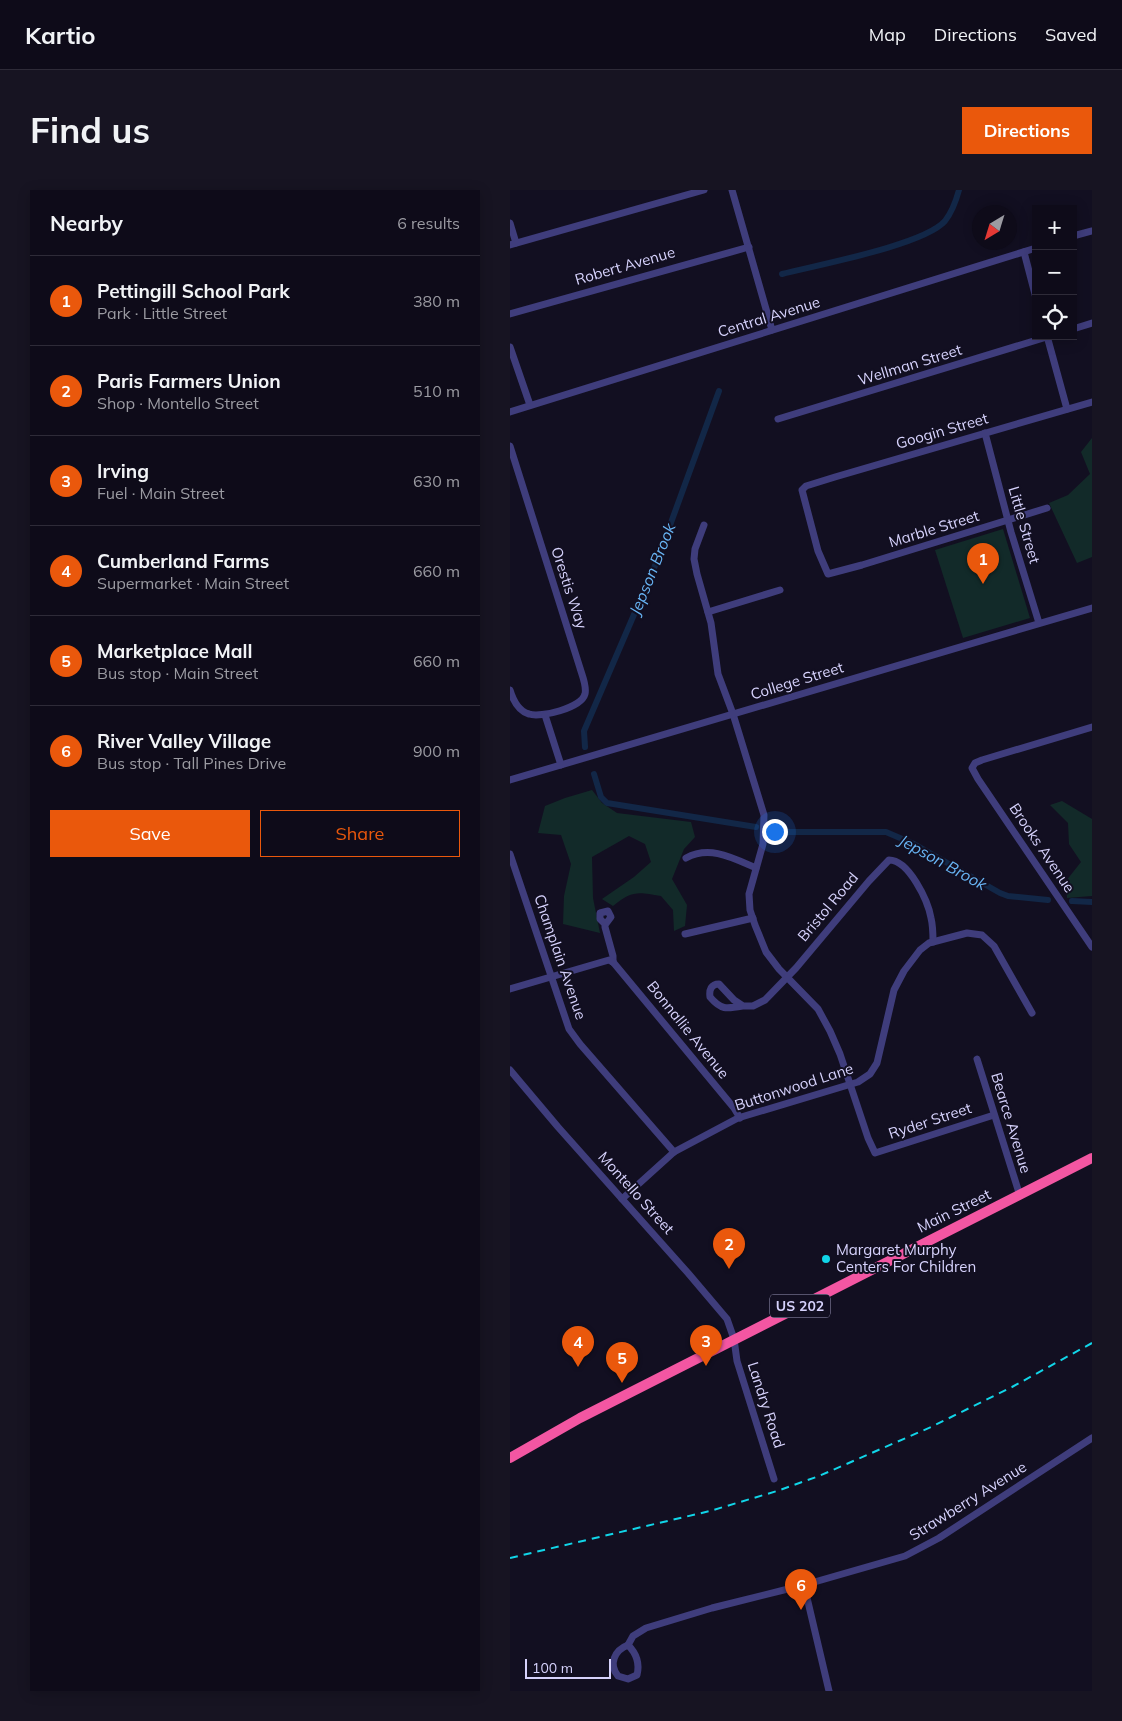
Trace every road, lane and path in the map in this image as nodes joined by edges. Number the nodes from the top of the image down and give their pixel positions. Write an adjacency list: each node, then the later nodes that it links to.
1 (704, 190): 6 (street)
2 (732, 190): 7 (street)
3 (510, 223): 6 (street)
4 (1092, 231): 5 (street)
5 (1077, 235)
6 (513, 244)
7 (749, 247): 11 (street, Robert Avenue); 14 (street)
8 (1032, 249): 9 (street, Central Avenue)
9 (1024, 252): 10 (street); 14 (street, Central Avenue)
10 (1035, 295)
11 (510, 314)
12 (1092, 323): 13 (street)
13 (1077, 328)
14 (772, 330): 19 (street, Central Avenue)
15 (1038, 340): 22 (street, Wellman Street)
16 (1049, 340): 20 (street)
17 (510, 348): 19 (street)
18 (1092, 402): 20 (street, Googin Street)
19 (530, 405): 21 (street, Central Avenue)
20 (1067, 409): 23 (street, Googin Street)
21 (510, 412)
22 (778, 419)
23 (985, 433): 26 (street, Little Street); 28 (street, Googin Street)
24 (510, 446): 34 (street, Orestis Way)
25 (1047, 508): 26 (street, Marble Street)
26 (1008, 522): 28 (street, Marble Street); 32 (street, Little Street)
27 (704, 526): 31 (street)
28 (828, 574)
29 (780, 590): 31 (street)
30 (1092, 608): 32 (street, College Street)
31 (708, 612): 35 (street)
32 (1039, 623): 35 (street, College Street)
33 (510, 690): 34 (street)
34 (545, 714): 37 (street)
35 (733, 714): 37 (street, College Street); 41 (street)
36 (1092, 727): 46 (street, Brooks Avenue)
37 (561, 765): 38 (street, College Street)
38 (510, 780)
39 (510, 854): 48 (street, Champlain Avenue)
40 (686, 858): 41 (street)
41 (756, 868): 42 (street)
42 (753, 918): 44 (street); 49 (street)
43 (604, 923): 47 (street)
44 (685, 934)
45 (933, 942): 49 (street, Bristol Road); 52 (street); 55 (street, Buttonwood Lane)
46 (1092, 946)
47 (612, 962): 48 (street); 57 (street, Bonnallie Avenue)
48 (551, 977): 50 (street); 58 (street, Champlain Avenue)
49 (788, 977): 51 (street, Bristol Road); 55 (street)
50 (510, 989)
51 (742, 1006): 51 (street)
52 (1032, 1014)
53 (977, 1059): 56 (street, Bearce Avenue)
54 (510, 1070): 61 (street, Montello Street)
55 (850, 1085): 56 (street, Ryder Street); 57 (street, Buttonwood Lane)
56 (994, 1115): 60 (street, Bearce Avenue)
57 (740, 1118): 58 (street, Buttonwood Lane)
58 (674, 1152): 61 (street, Buttonwood Lane)
59 (1092, 1158): 60 (highway, Main Street / US 202)
60 (1020, 1196): 62 (highway, Main Street / US 202)
61 (622, 1200): 62 (street, Montello Street)
62 (734, 1339): 64 (highway, Main Street / US 202); 65 (street, Landry Road)
63 (1092, 1438): 66 (street, Strawberry Avenue)
64 (510, 1458)
65 (774, 1479)
66 (804, 1585): 67 (street, Strawberry Avenue); 68 (street)
67 (628, 1645): 67 (street, Strawberry Avenue)
68 (829, 1691)

